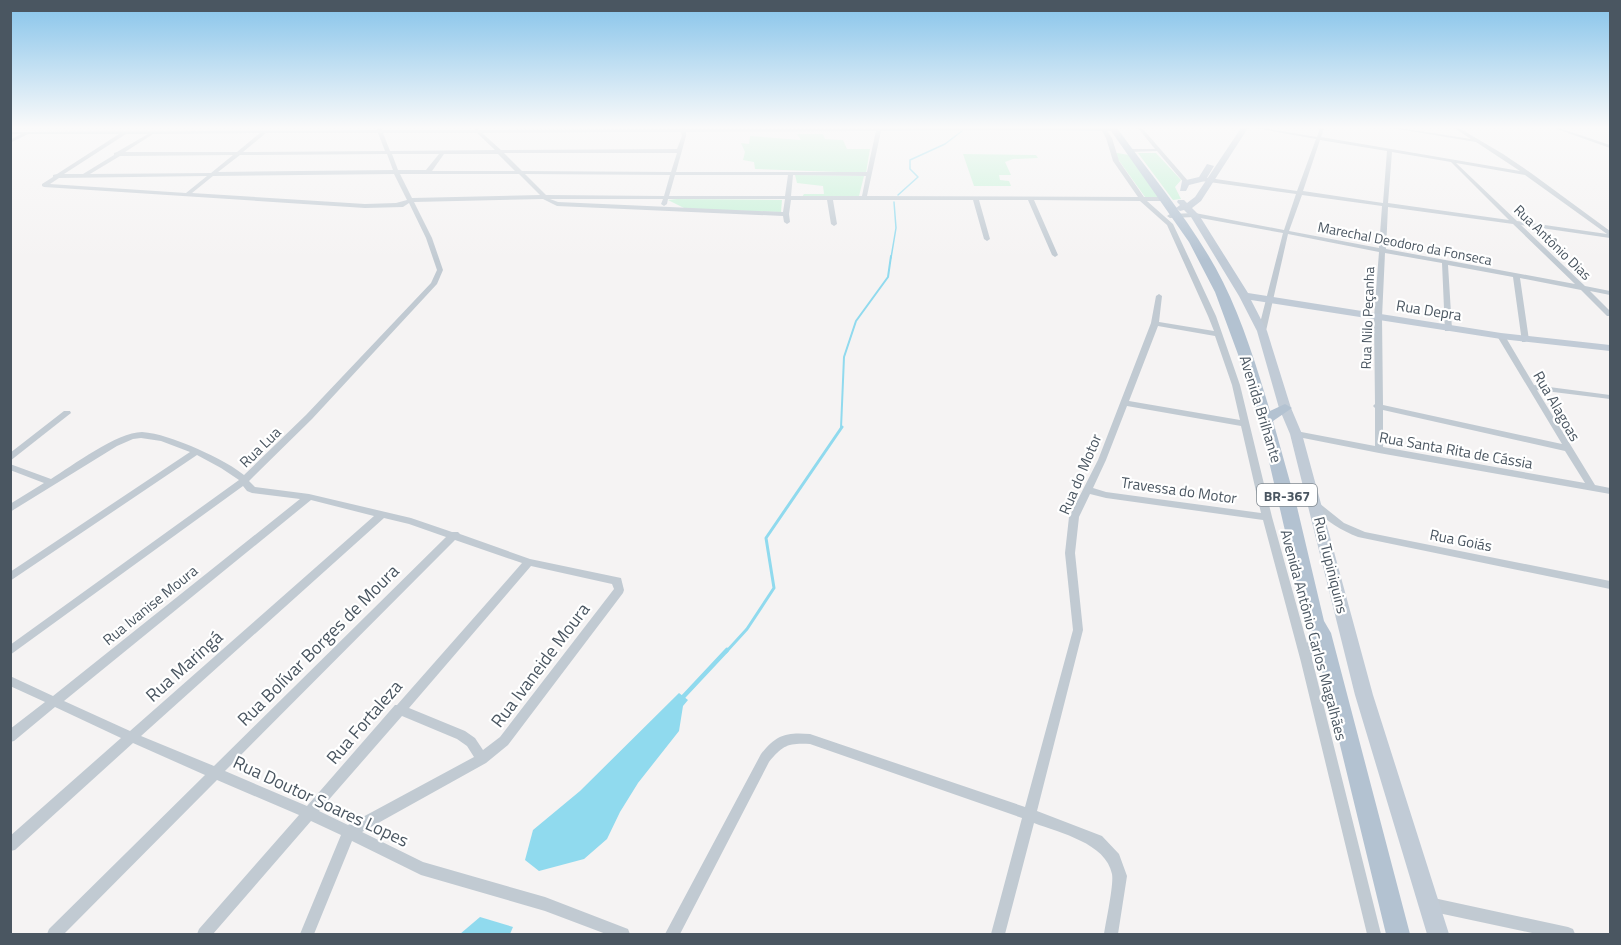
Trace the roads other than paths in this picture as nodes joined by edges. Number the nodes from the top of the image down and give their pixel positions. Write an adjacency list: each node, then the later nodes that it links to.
1 (61, 172): 21 (street)
2 (88, 172): 22 (street)
3 (215, 172): 20 (street)
4 (1124, 172): 33 (street, Avenida Antônio Carlos Magalhães)
5 (1148, 172): 38 (main road, Avenida Brilhante / BR-367)
6 (1175, 172): 24 (street)
7 (1211, 172): 23 (street)
8 (1305, 172): 26 (street, Rua Tupiniquins)
9 (1387, 172): 37 (street, Rua Nilo Peçanha)
10 (1463, 172): 43 (street, Rua Antônio Dias)
11 (1517, 172): 19 (street)
12 (1526, 172): 19 (street)
13 (427, 173): 14 (street); 17 (street)
14 (523, 173): 15 (street); 29 (street)
15 (674, 173): 16 (street); 30 (street)
16 (791, 173): 18 (street); 31 (street)
17 (398, 174): 20 (street); 36 (street, Rua Lua)
18 (869, 174): 28 (street)
19 (1529, 174): 45 (street)
20 (211, 175): 22 (street); 27 (street)
21 (55, 176): 22 (street); 25 (street)
22 (82, 176): 25 (street)
23 (1204, 184): 24 (street); 24 (street); 26 (street); 38 (street)
24 (1186, 185): 38 (street)
25 (64, 187): 27 (street)
26 (1298, 192): 37 (street); 44 (street, Rua Tupiniquins)
27 (186, 195): 36 (street)
28 (864, 198): 32 (street, Marechal Deodoro da Fonseca); 34 (street, Marechal Deodoro da Fonseca)
29 (547, 199): 30 (street, Marechal Deodoro da Fonseca); 36 (street); 39 (street)
30 (666, 199): 31 (street, Marechal Deodoro da Fonseca); 39 (street)
31 (787, 199): 32 (street, Marechal Deodoro da Fonseca); 40 (street)
32 (830, 199): 42 (street)
33 (1142, 199): 35 (street, Marechal Deodoro da Fonseca); 38 (street, Avenida Antônio Carlos Magalhães); 38 (street, Marechal Deodoro da Fonseca)
34 (976, 200): 35 (street, Marechal Deodoro da Fonseca); 46 (street)
35 (1031, 200): 48 (street)
36 (413, 203): 79 (street, Rua Lua)
37 (1385, 205): 43 (street); 47 (street, Rua Nilo Peçanha)
38 (1176, 208): 44 (street, Marechal Deodoro da Fonseca); 54 (street); 61 (street, Avenida Antônio Carlos Magalhães); 71 (main road, Avenida Brilhante / BR-367)
39 (663, 209): 40 (street)
40 (786, 214): 41 (street)
41 (787, 222)
42 (834, 224)
43 (1517, 224): 45 (street); 51 (street, Rua Antônio Dias)
44 (1286, 232): 47 (street, Marechal Deodoro da Fonseca); 55 (street, Rua Tupiniquins)
45 (1611, 235)
46 (987, 239)
47 (1382, 251): 49 (street, Marechal Deodoro da Fonseca); 57 (street, Rua Nilo Peçanha)
48 (1056, 255)
49 (1445, 263): 50 (street, Marechal Deodoro da Fonseca); 59 (street)
50 (1516, 276): 51 (street, Marechal Deodoro da Fonseca); 63 (street)
51 (1584, 288): 52 (street, Marechal Deodoro da Fonseca); 56 (street, Rua Antônio Dias)
52 (1611, 293)
53 (1159, 296): 58 (street, Rua do Motor)
54 (1244, 296): 55 (street, Rua Depra); 60 (street)
55 (1268, 299): 57 (street, Rua Depra); 60 (street, Rua Tupiniquins)
56 (1611, 314)
57 (1378, 317): 59 (street, Rua Depra); 68 (street, Rua Nilo Peçanha)
58 (1155, 323): 61 (street); 67 (street, Rua do Motor)
59 (1448, 328): 62 (street, Rua Depra)
60 (1262, 331): 69 (street, Rua Tupiniquins)
61 (1217, 334): 72 (street, Avenida Antônio Carlos Magalhães)
62 (1501, 336): 63 (street, Rua Depra); 65 (street, Rua Alagoas)
63 (1525, 339): 64 (street, Rua Depra)
64 (1611, 348)
65 (1531, 387): 66 (street); 74 (street, Rua Alagoas)
66 (1611, 397)
67 (1124, 403): 72 (street); 82 (street, Rua do Motor)
68 (1377, 406): 74 (street); 75 (street, Rua Nilo Peçanha)
69 (1285, 408): 71 (main road); 73 (street, Rua Tupiniquins)
70 (67, 413): 77 (street)
71 (1266, 419): 93 (main road, Avenida Brilhante / BR-367)
72 (1246, 424): 88 (street, Avenida Antônio Carlos Magalhães)
73 (1296, 434): 75 (street, Rua Santa Rita de Cássia); 85 (street, Rua Tupiniquins)
74 (1566, 448): 81 (street, Rua Alagoas)
75 (1379, 450): 81 (street, Rua Santa Rita de Cássia)
76 (196, 452): 79 (street); 80 (street); 91 (street)
77 (10, 459)
78 (10, 467): 80 (street)
79 (245, 480): 84 (street); 94 (street, Rua Lua)
80 (52, 483): 86 (street)
81 (1592, 488): 83 (street, Rua Santa Rita de Cássia)
82 (1088, 490): 88 (street, Travessa do Motor); 104 (street, Rua do Motor)
83 (1611, 492)
84 (309, 497): 87 (street); 97 (street, Rua Ivanise Moura)
85 (1315, 505): 92 (street, Rua Goiás); 107 (street, Rua Tupiniquins)
86 (10, 509)
87 (382, 514): 89 (street); 100 (street, Rua Maringá)
88 (1267, 517): 95 (street, Avenida Antônio Carlos Magalhães)
89 (455, 534): 90 (street); 102 (street, Rua Bolívar Borges de Moura)
90 (529, 562): 98 (street, Rua Fortaleza); 101 (street, Rua Ivaneide Moura)
91 (10, 577)
92 (1611, 585)
93 (1322, 633): 95 (street); 116 (main road, Avenida Brilhante / BR-367)
94 (10, 651)
95 (1307, 662): 115 (street, Avenida Antônio Carlos Magalhães)
96 (10, 681): 97 (street, Rua Doutor Soares Lopes)
97 (54, 702): 99 (street, Rua Ivanise Moura); 100 (street, Rua Doutor Soares Lopes)
98 (399, 709): 101 (street); 103 (street, Rua Fortaleza)
99 (10, 737)
100 (131, 737): 102 (street, Rua Doutor Soares Lopes); 106 (street, Rua Maringá)
101 (482, 759): 105 (street, Rua Ivaneide Moura)
102 (216, 772): 103 (street, Rua Doutor Soares Lopes); 108 (street, Rua Bolívar Borges de Moura)
103 (309, 813): 105 (street, Rua Doutor Soares Lopes); 109 (street, Rua Fortaleza)
104 (1030, 815): 112 (street); 113 (street); 114 (street)
105 (349, 832): 110 (street); 111 (street, Rua Doutor Soares Lopes)
106 (10, 845)
107 (1427, 904): 117 (street, Rua Tupiniquins); 118 (street)
108 (54, 934)
109 (204, 934)
110 (307, 934)
111 (623, 934)
112 (672, 934)
113 (998, 934)
114 (1112, 934)
115 (1374, 934)
116 (1398, 934)
117 (1438, 934)
118 (1568, 934)

